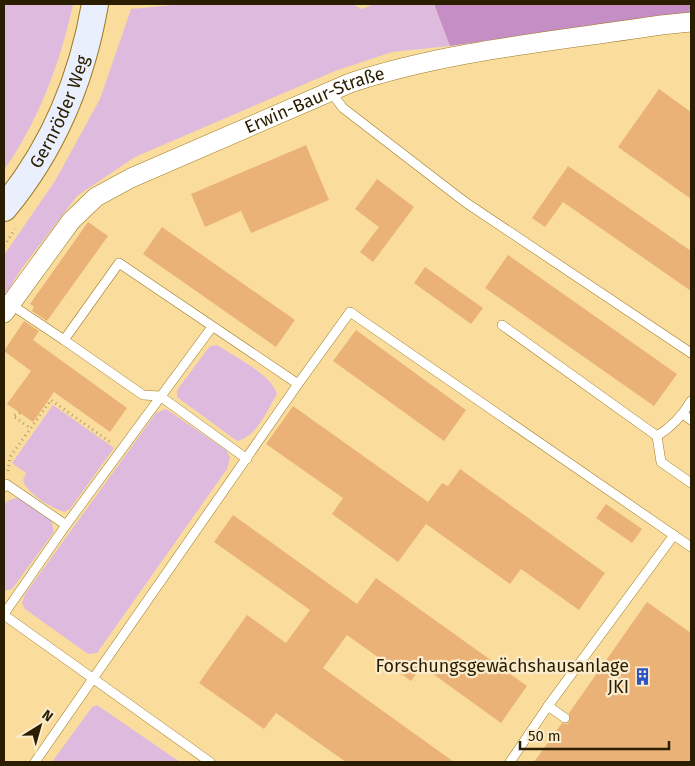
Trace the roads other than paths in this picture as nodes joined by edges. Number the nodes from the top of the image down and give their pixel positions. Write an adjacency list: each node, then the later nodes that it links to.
1 (95, 4): 4 (main road, Gernröder Weg)
2 (691, 22): 3 (street, Erwin-Baur-Straße)
3 (330, 91): 5 (street, Erwin-Baur-Straße); 9 (lane)
4 (4, 208)
5 (7, 308): 8 (lane)
6 (502, 325): 15 (lane)
7 (212, 327): 8 (lane); 10 (lane); 11 (lane)
8 (64, 340): 11 (lane)
9 (691, 353)
10 (298, 384): 16 (lane); 20 (lane)
11 (160, 396): 16 (lane); 19 (lane)
12 (691, 401): 13 (lane)
13 (682, 414): 14 (lane); 15 (lane)
14 (691, 420)
15 (657, 436): 17 (lane)
16 (247, 459): 23 (lane)
17 (691, 483)
18 (5, 485): 19 (lane)
19 (66, 525): 22 (lane)
20 (674, 535): 21 (lane); 24 (lane)
21 (691, 547)
22 (4, 614): 23 (lane)
23 (94, 678): 26 (lane); 27 (lane)
24 (548, 706): 25 (lane); 28 (lane)
25 (565, 718)
26 (36, 762)
27 (210, 762)
28 (510, 762)

